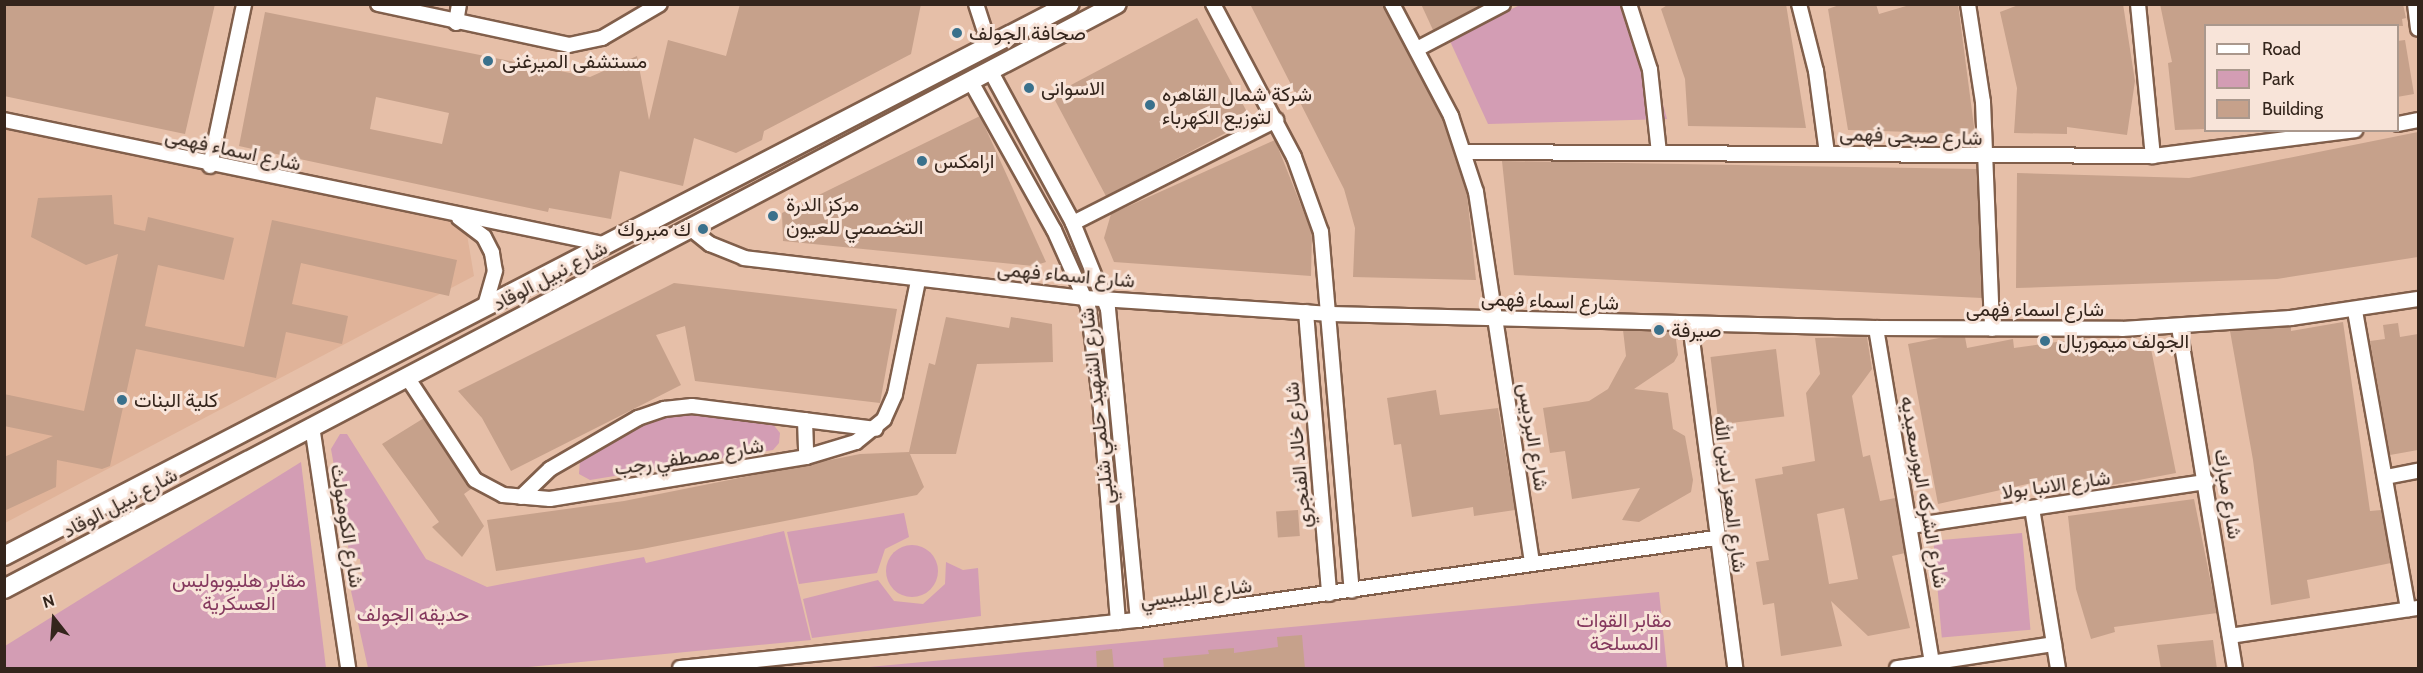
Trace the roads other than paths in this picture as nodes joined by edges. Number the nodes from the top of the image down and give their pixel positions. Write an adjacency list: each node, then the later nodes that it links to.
1 (244, 4): 32 (street)
2 (378, 4): 16 (street)
3 (459, 4): 16 (street)
4 (660, 4): 16 (street)
5 (976, 4): 18 (street)
6 (1070, 4): 18 (street, شارع نبيل الوقاد)
7 (1117, 4): 20 (street, شارع نبيل الوقاد)
8 (1213, 4): 23 (street)
9 (1392, 4): 19 (street, شارع البرديس)
10 (1503, 4): 19 (street)
11 (1629, 4): 28 (street)
12 (1799, 4): 29 (street)
13 (1968, 4): 31 (street)
14 (2138, 4): 30 (street)
15 (2415, 4): 17 (street)
16 (456, 22)
17 (2418, 29)
18 (990, 46): 36 (street, شارع نبيل الوقاد)
19 (1417, 49): 27 (street, شارع البرديس)
20 (990, 70): 21 (street, شارع نبيل الوقاد); 34 (street, شارع الشهيد حلمي شلبي)
21 (970, 80): 35 (street, شارع نبيل الوقاد); 38 (street, شارع الشهيد حلمي شلبي)
22 (4, 120): 32 (street, شارع اسماء فهمى)
23 (1276, 120): 34 (street); 44 (street)
24 (2418, 120): 25 (street)
25 (2399, 123)
26 (2339, 132): 30 (street, شارع صبحى فهمى)
27 (1465, 152): 28 (street, شارع صبحى فهمى); 45 (street, شارع البرديس)
28 (1659, 153): 29 (street, شارع صبحى فهمى)
29 (1827, 153): 31 (street, شارع صبحى فهمى)
30 (2153, 156): 31 (street, شارع صبحى فهمى)
31 (1986, 158): 49 (street)
32 (210, 166): 33 (street, شارع اسماء فهمى)
33 (455, 216): 36 (street, شارع اسماء فهمى); 41 (street, شارع اسماء فهمى)
34 (1072, 223): 39 (street, شارع الشهيد حلمي شلبي)
35 (690, 228): 37 (street, شارع اسماء فهمى); 50 (street, شارع نبيل الوقاد)
36 (608, 245): 41 (street, شارع نبيل الوقاد)
37 (918, 281): 38 (street, شارع اسماء فهمى); 53 (street)
38 (1085, 298): 39 (street, شارع اسماء فهمى); 71 (street, شارع الشهيد حلمي شلبي)
39 (1105, 299): 43 (street, شارع اسماء فهمى); 70 (street, شارع الشهيد حلمي شلبي)
40 (2418, 299): 42 (street, شارع اسماء فهمى)
41 (485, 306): 62 (street, شارع نبيل الوقاد)
42 (2355, 310): 47 (street, شارع اسماء فهمى); 56 (street)
43 (1306, 312): 44 (street, شارع اسماء فهمى); 68 (street, شارع خالد الفنجري)
44 (1331, 314): 45 (street, شارع اسماء فهمى); 67 (street)
45 (1495, 318): 46 (street, شارع اسماء فهمى); 64 (street, شارع البرديس)
46 (1690, 324): 48 (street, شارع اسماء فهمى); 61 (street, شارع المعز لدين الله)
47 (2179, 327): 49 (street, شارع اسماء فهمى); 57 (street, شارع مبارك)
48 (1876, 328): 49 (street, شارع اسماء فهمى); 60 (street, شارع الشركه البورسعيديه)
49 (1992, 329)
50 (407, 377): 52 (street, شارع نبيل الوقاد); 58 (street, شارع مصطفي رجب)
51 (805, 420): 53 (street); 54 (street); 58 (street)
52 (312, 426): 65 (street, شارع نبيل الوقاد); 75 (street, شارع الكومنولث)
53 (876, 429): 54 (street, شارع مصطفي رجب)
54 (806, 457): 58 (street, شارع مصطفي رجب)
55 (2418, 471): 56 (street)
56 (2386, 477): 69 (street)
57 (2207, 482): 59 (street, شارع الانبا بولا); 72 (street, شارع مبارك)
58 (521, 497)
59 (2032, 508): 60 (street, شارع الانبا بولا); 73 (street)
60 (1911, 526): 74 (street, شارع الشركه البورسعيديه)
61 (1714, 538): 64 (street, شارع البلبيسي); 77 (street, شارع المعز لدين الله)
62 (36, 540): 63 (street, شارع نبيل الوقاد); 65 (street)
63 (4, 556)
64 (1532, 561): 67 (street, شارع البلبيسي)
65 (50, 566): 66 (street, شارع نبيل الوقاد)
66 (4, 589)
67 (1352, 591): 68 (street, شارع البلبيسي)
68 (1329, 594): 70 (street, شارع البلبيسي)
69 (2413, 609): 72 (street)
70 (1138, 620): 71 (street, شارع البلبيسي)
71 (1118, 622): 76 (street, شارع البلبيسي)
72 (2230, 636): 80 (street, شارع مبارك)
73 (2054, 644): 74 (street); 79 (street)
74 (1932, 663): 78 (street)
75 (348, 669)
76 (680, 669)
77 (1735, 669)
78 (1897, 669)
79 (2058, 669)
80 (2235, 669)

